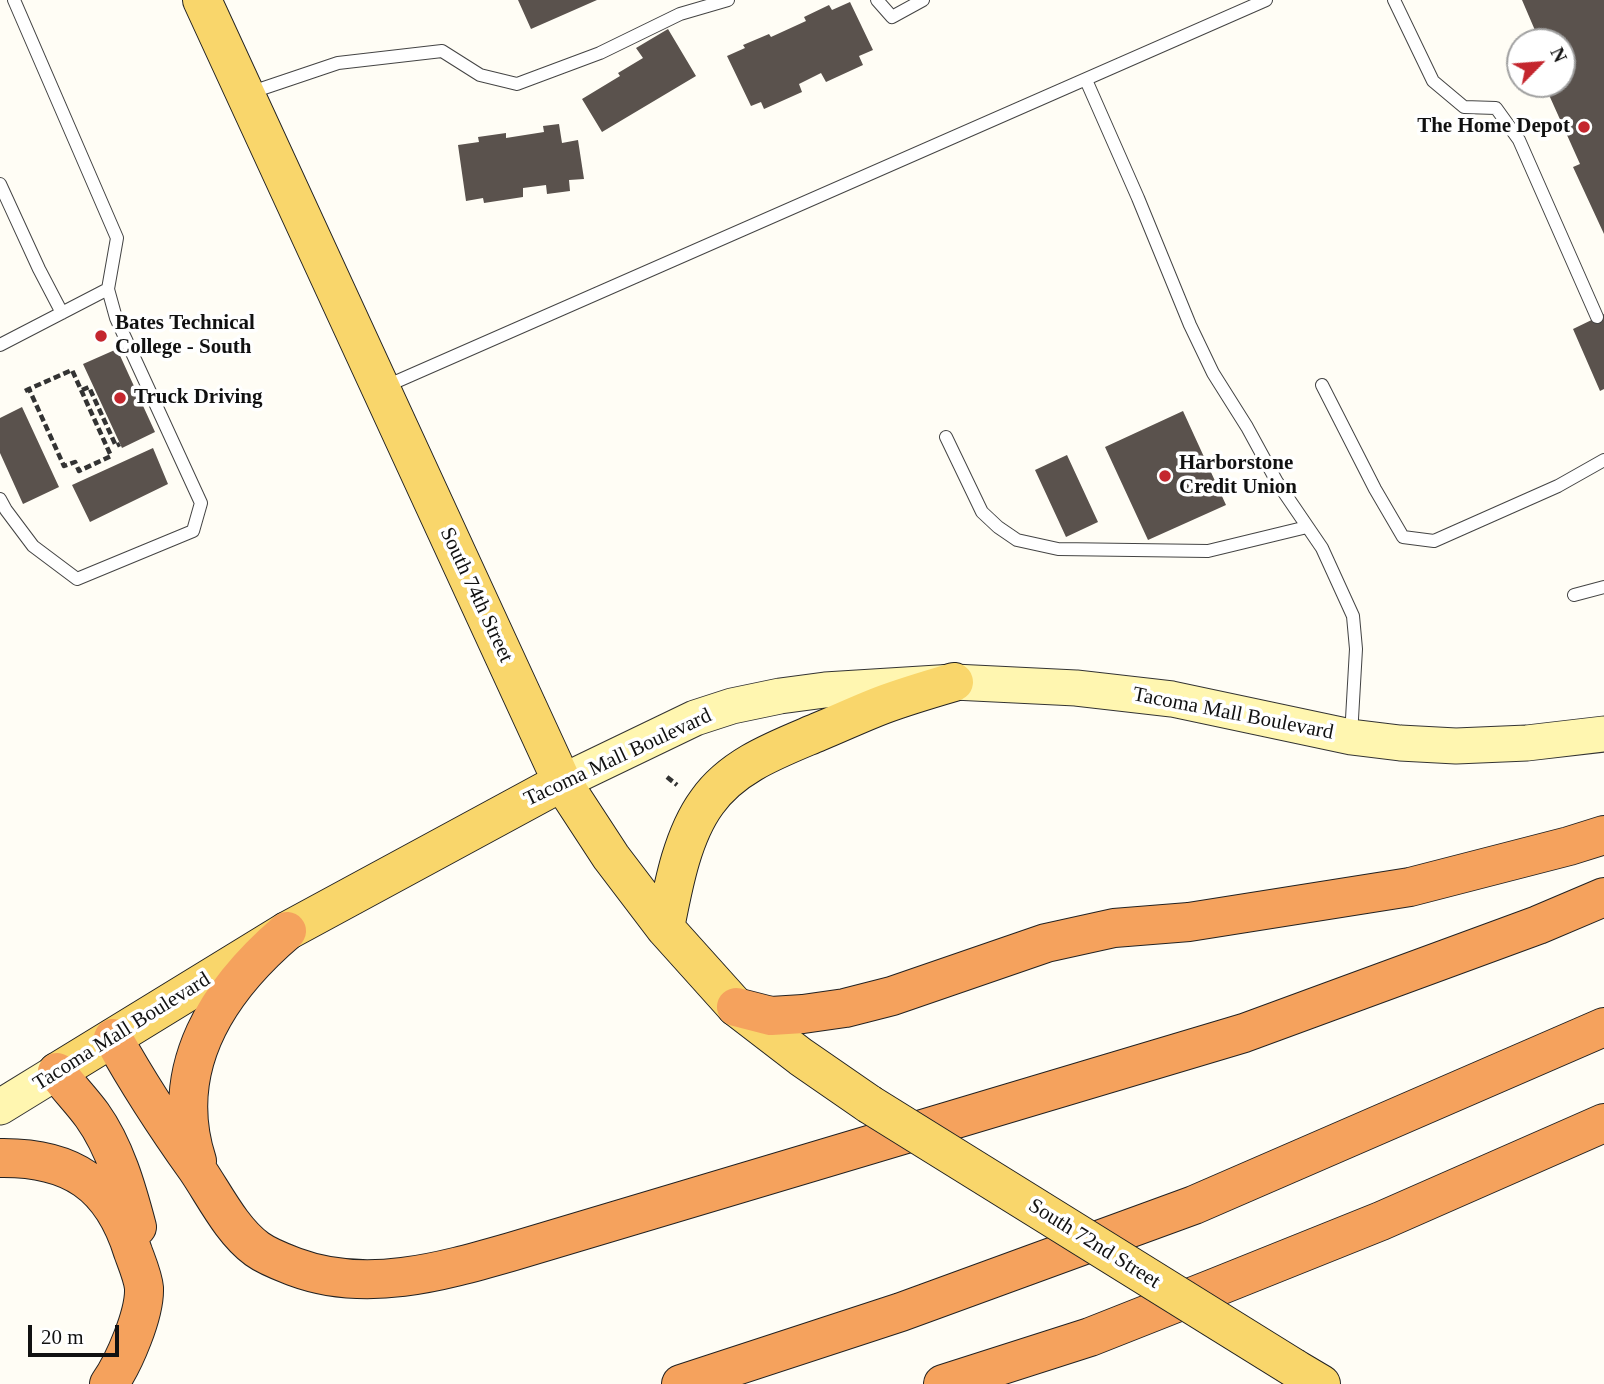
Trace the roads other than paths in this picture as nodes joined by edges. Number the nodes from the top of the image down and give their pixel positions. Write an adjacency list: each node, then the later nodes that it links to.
1 (14, 0): 11 (lane)
2 (202, 0): 9 (main road, South 74th Street)
3 (728, 0): 9 (lane)
4 (877, 0): 5 (lane)
5 (923, 0)
6 (1266, 0): 8 (lane)
7 (1394, 0): 13 (lane)
8 (1086, 80): 16 (lane); 20 (lane)
9 (245, 94): 16 (main road, South 74th Street)
10 (0, 184): 12 (lane)
11 (108, 289): 12 (lane); 19 (lane)
12 (62, 313): 14 (lane)
13 (1597, 317)
14 (0, 345)
15 (1322, 385): 18 (lane)
16 (381, 388): 26 (main road, South 74th Street)
17 (946, 437): 20 (lane)
18 (1604, 460)
19 (0, 499)
20 (1307, 527): 25 (lane)
21 (1604, 587): 22 (lane)
22 (1574, 596)
23 (954, 682): 25 (main road, Tacoma Mall Boulevard); 26 (main road, Tacoma Mall Boulevard); 29 (main road)
24 (1604, 734): 25 (main road, Tacoma Mall Boulevard)
25 (1350, 737)
26 (562, 782): 29 (main road, South 74th Street); 30 (main road, Tacoma Mall Boulevard)
27 (1604, 835): 31 (highway)
28 (1604, 897): 39 (highway)
29 (665, 928): 31 (main road, South 74th Street)
30 (286, 931): 33 (main road, Tacoma Mall Boulevard); 39 (highway)
31 (736, 1007): 35 (main road, South 74th Street)
32 (1604, 1027): 43 (highway)
33 (113, 1038): 34 (main road, Tacoma Mall Boulevard); 39 (highway)
34 (57, 1072): 36 (main road, Tacoma Mall Boulevard); 40 (highway)
35 (869, 1104): 41 (main road, South 72nd Street, bridge)
36 (0, 1107)
37 (1604, 1123): 44 (highway)
38 (0, 1158): 40 (highway)
39 (214, 1194)
40 (144, 1287): 42 (highway)
41 (1307, 1376)
42 (109, 1384)
43 (681, 1384)
44 (943, 1384)

